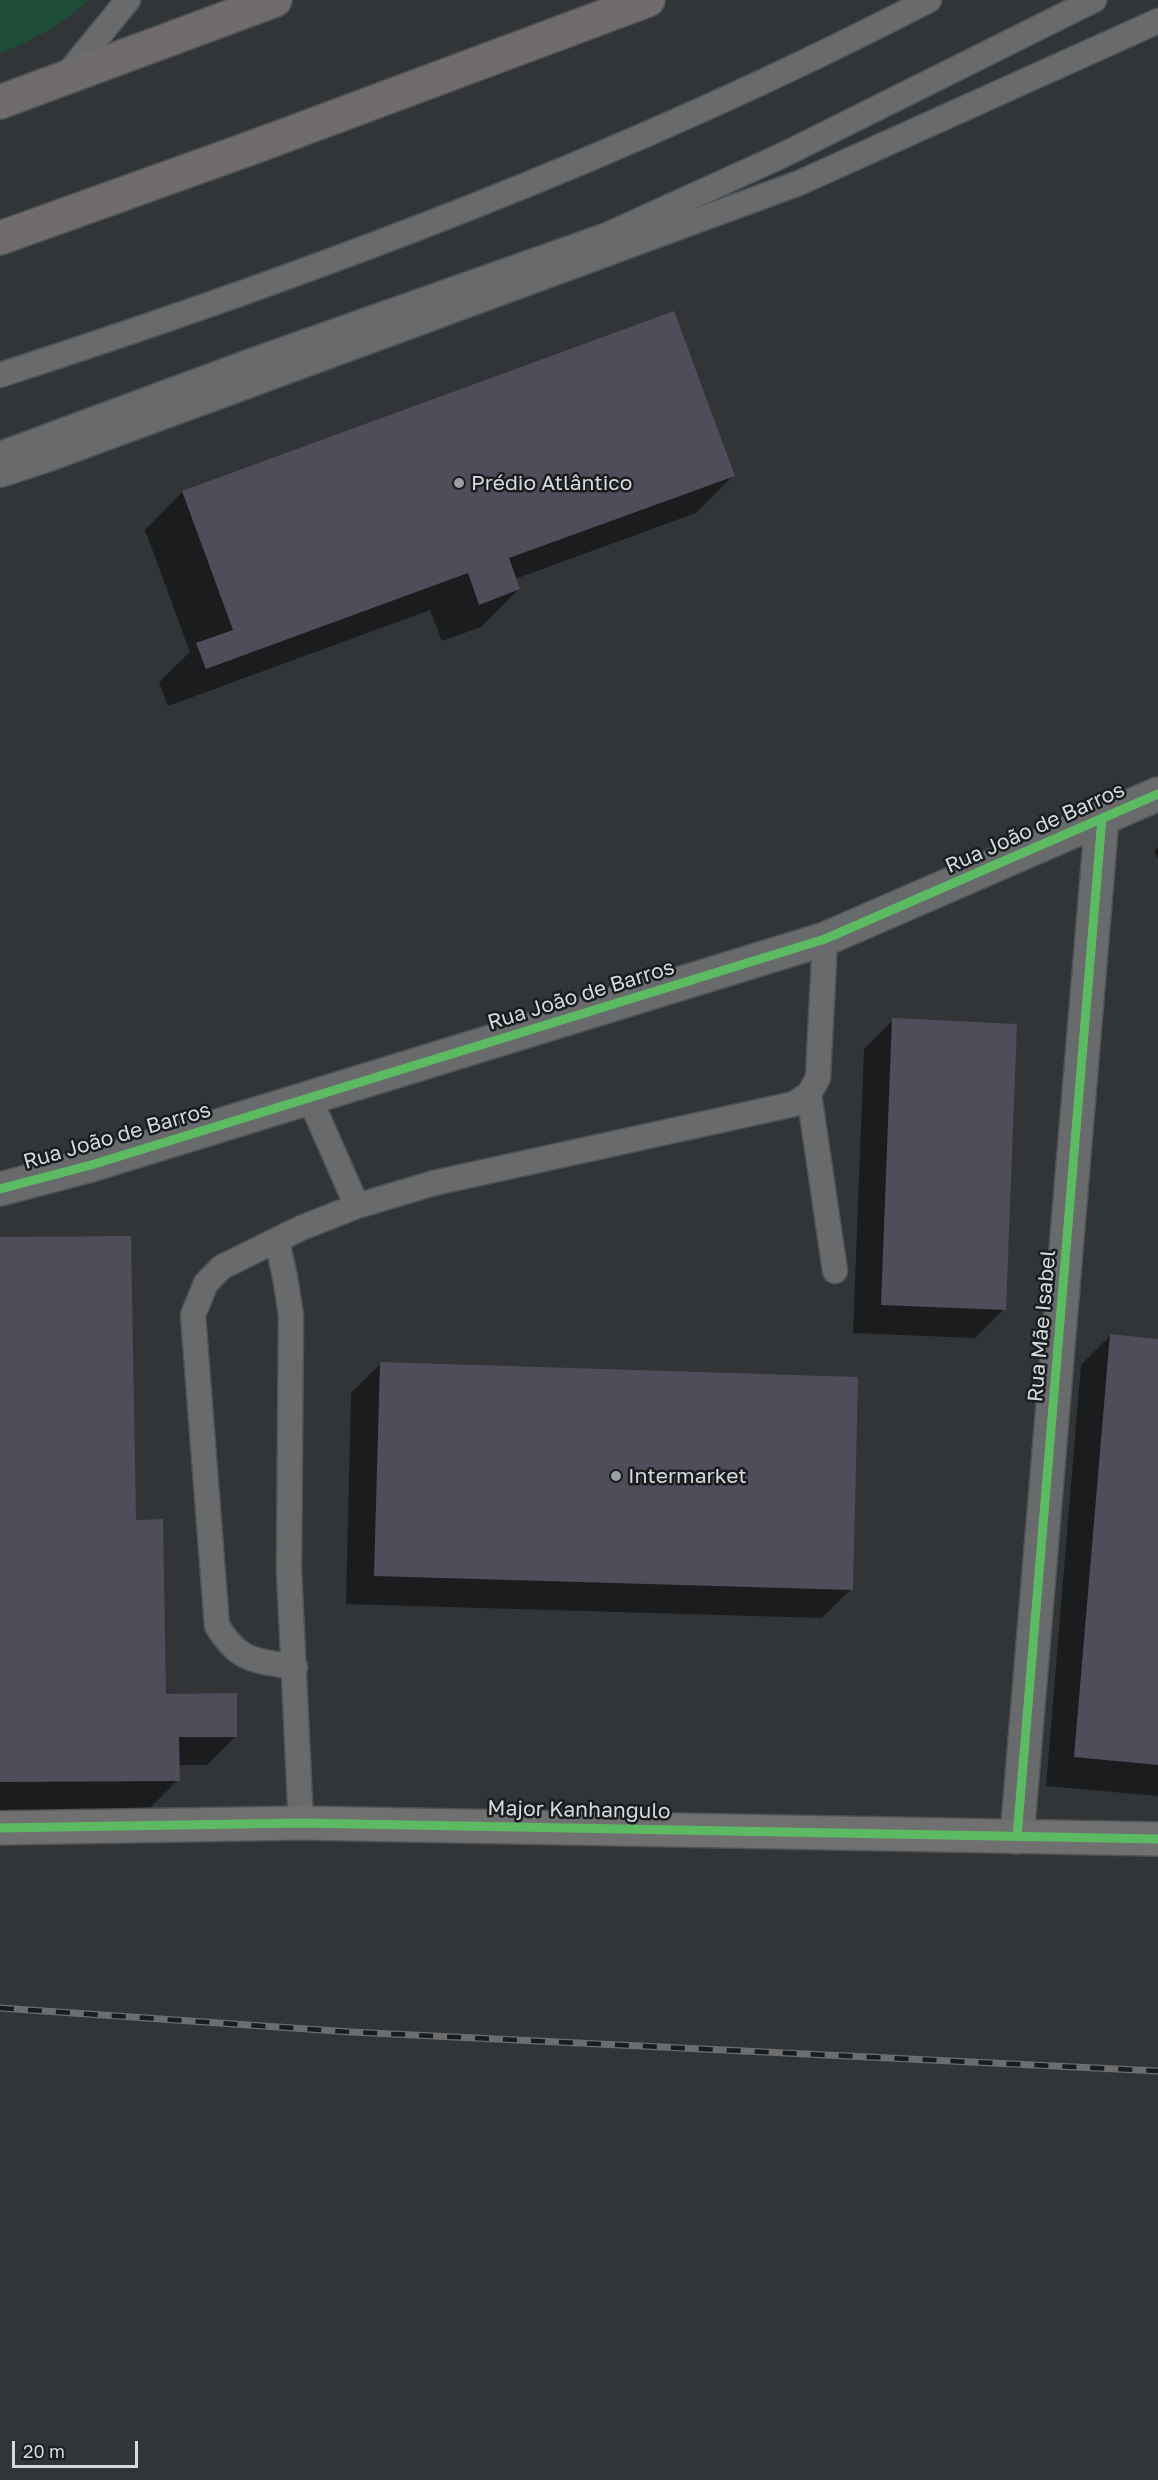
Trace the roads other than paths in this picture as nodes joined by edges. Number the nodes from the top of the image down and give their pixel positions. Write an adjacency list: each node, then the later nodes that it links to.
1 (128, 0): 7 (lane)
2 (275, 0): 7 (main road)
3 (648, 0): 9 (main road)
4 (929, 0): 10 (lane)
5 (1094, 0): 11 (lane)
6 (1158, 21): 12 (lane)
7 (62, 80): 8 (main road)
8 (0, 102)
9 (0, 238)
10 (0, 375)
11 (0, 454)
12 (0, 475)
13 (1158, 794): 14 (street, Rua João de Barros)
14 (1102, 818): 15 (street, Rua João de Barros); 25 (street, Rua Mãe Isabel)
15 (825, 939): 16 (lane); 17 (street, Rua João de Barros)
16 (809, 1094): 19 (lane); 21 (lane)
17 (309, 1097): 18 (street, Rua João de Barros); 19 (lane)
18 (0, 1189)
19 (357, 1206): 20 (lane)
20 (277, 1241): 22 (lane); 22 (lane)
21 (835, 1271)
22 (295, 1667): 23 (lane)
23 (301, 1823): 24 (street, Major Kanhangulo); 25 (street, Major Kanhangulo)
24 (0, 1828)
25 (1017, 1837): 26 (street, Major Kanhangulo)
26 (1158, 1839)

